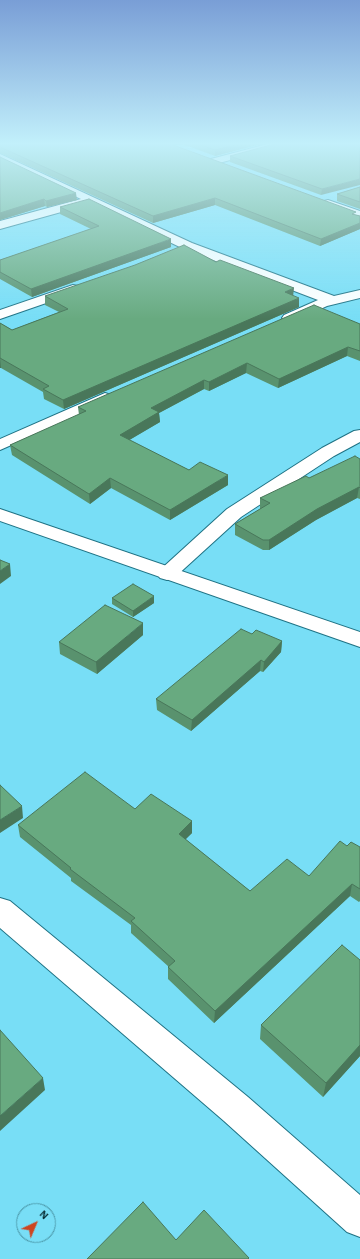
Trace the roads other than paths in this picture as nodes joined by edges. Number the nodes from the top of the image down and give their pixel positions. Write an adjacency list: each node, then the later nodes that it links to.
1 (89, 201): 5 (street)
2 (94, 201): 6 (street)
3 (323, 201): 4 (street)
4 (360, 215)
5 (0, 225)
6 (188, 246): 7 (street); 10 (street)
7 (173, 252)
8 (88, 284): 11 (street)
9 (360, 294): 10 (street)
10 (332, 300): 12 (street)
11 (0, 315)
12 (275, 324)
13 (119, 392): 15 (street)
14 (360, 435): 17 (street)
15 (0, 445)
16 (0, 515): 17 (street)
17 (168, 574): 18 (street)
18 (360, 640)
19 (0, 910): 20 (street)
20 (360, 1219)

